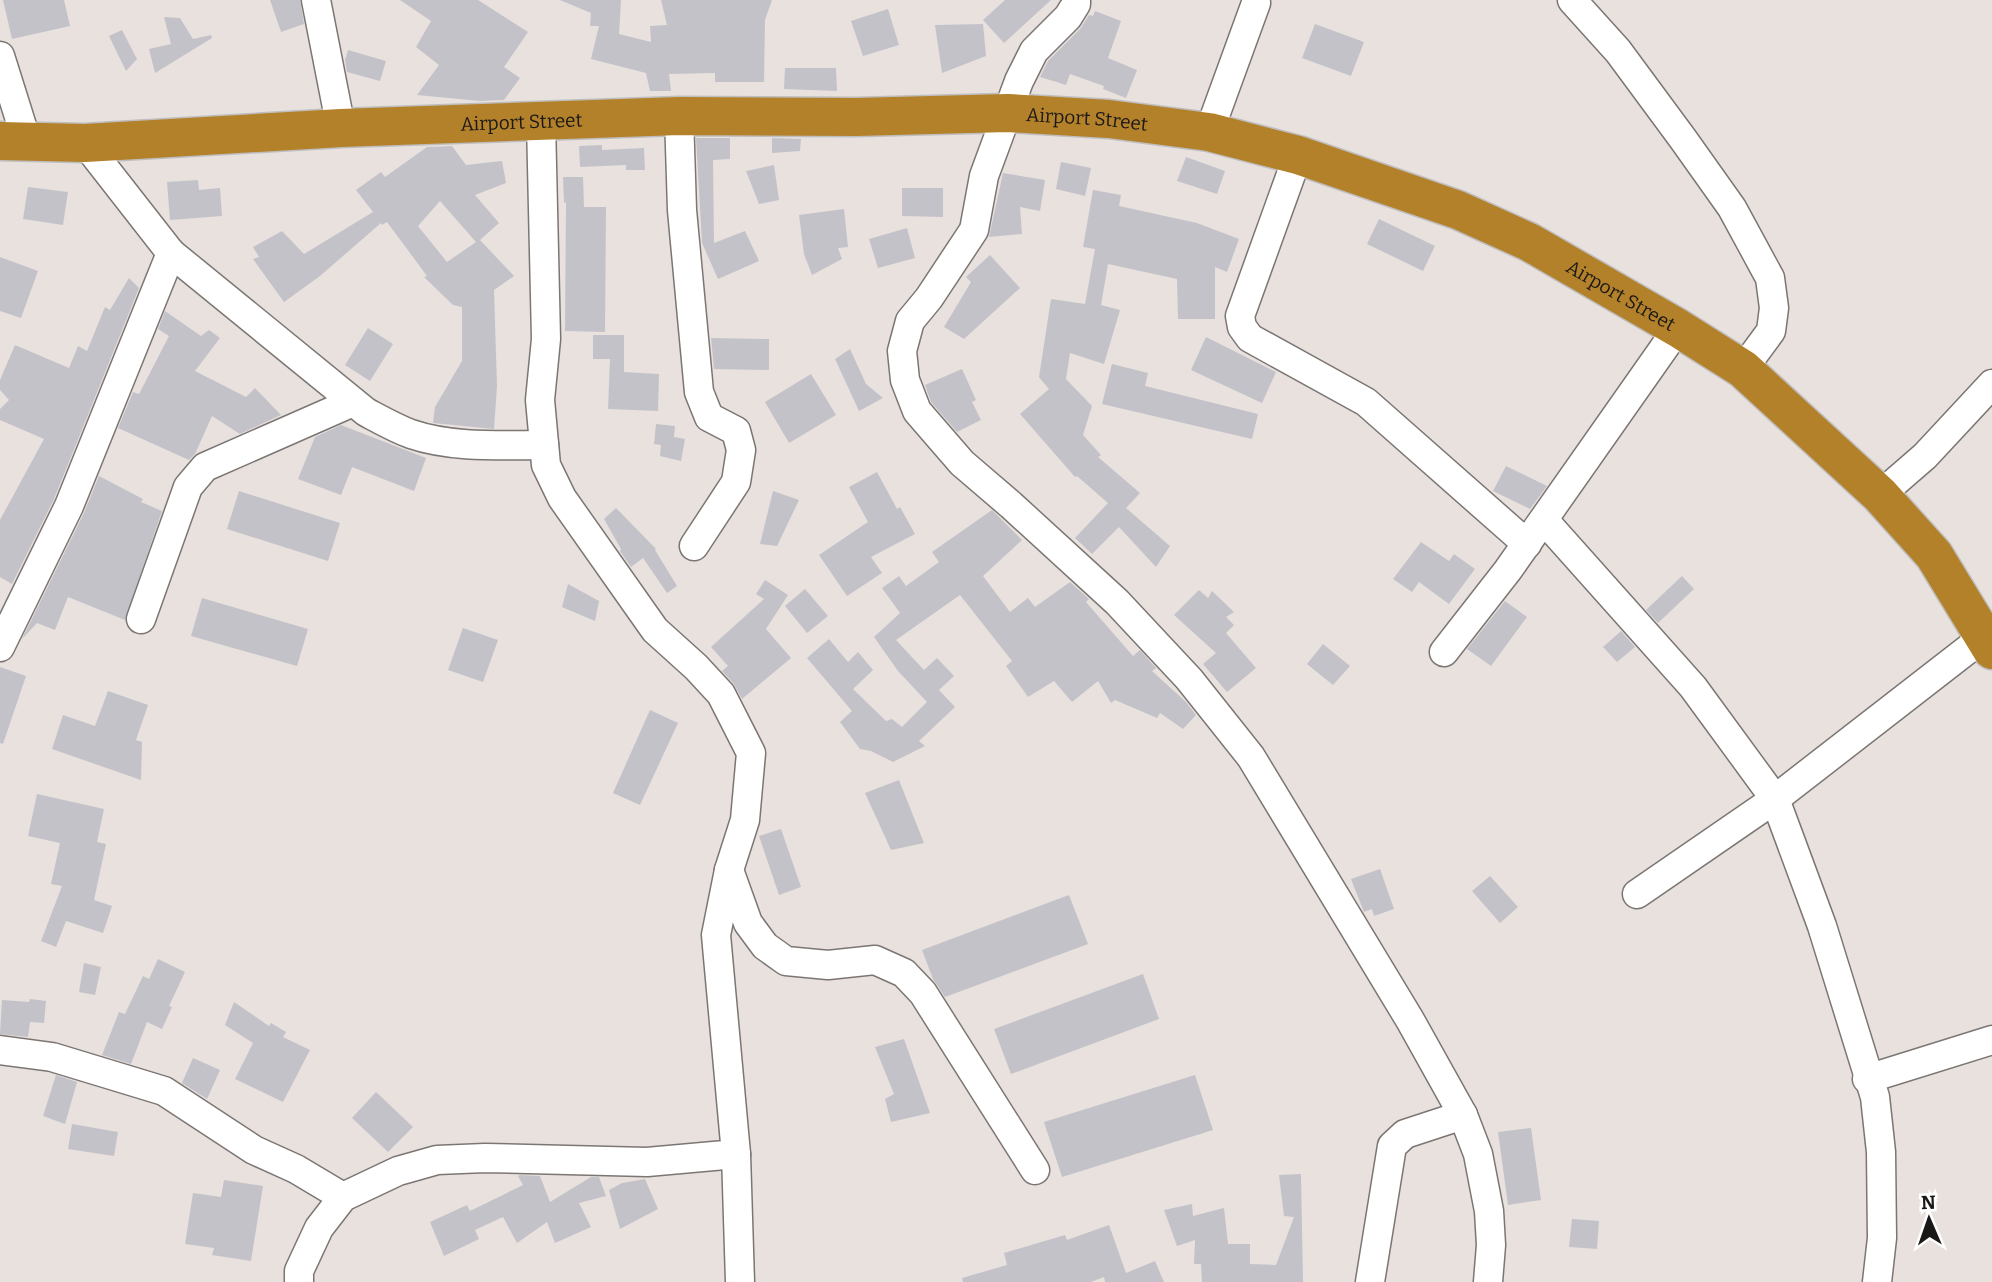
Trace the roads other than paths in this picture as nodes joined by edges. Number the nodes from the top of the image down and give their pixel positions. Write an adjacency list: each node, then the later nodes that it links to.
1 (316, 0): 9 (street)
2 (1076, 0): 6 (street)
3 (1572, 0): 16 (street)
4 (1256, 3): 10 (street)
5 (0, 56): 11 (street)
6 (1009, 113): 7 (highway, Airport Street); 10 (highway, Airport Street); 34 (street)
7 (679, 116): 8 (highway, Airport Street); 23 (street)
8 (541, 122): 9 (highway, Airport Street); 19 (street)
9 (341, 128): 12 (highway, Airport Street)
10 (1209, 132): 13 (highway, Airport Street)
11 (14, 142): 12 (highway, Airport Street)
12 (85, 143): 14 (street)
13 (1298, 155): 15 (highway, Airport Street); 22 (street)
14 (171, 253): 18 (street); 26 (street)
15 (1678, 328): 16 (highway, Airport Street); 21 (street)
16 (1743, 369): 20 (highway, Airport Street)
17 (1992, 384): 20 (street)
18 (353, 402): 19 (street); 24 (street)
19 (544, 444): 29 (street)
20 (1880, 495): 25 (highway, Airport Street)
21 (1544, 520): 22 (street); 28 (street)
22 (1527, 544): 27 (street)
23 (694, 546)
24 (141, 619)
25 (1988, 643): 28 (street)
26 (0, 646)
27 (1444, 652)
28 (1775, 799): 30 (street); 33 (street)
29 (729, 870): 35 (street); 36 (street)
30 (1637, 894)
31 (1992, 1040): 33 (street)
32 (0, 1050): 37 (street)
33 (1867, 1079): 42 (street)
34 (1463, 1115): 40 (street); 41 (street)
35 (736, 1154): 37 (street); 39 (street)
36 (1035, 1170)
37 (343, 1196): 38 (street)
38 (299, 1282)
39 (740, 1282)
40 (1370, 1282)
41 (1488, 1282)
42 (1877, 1282)

